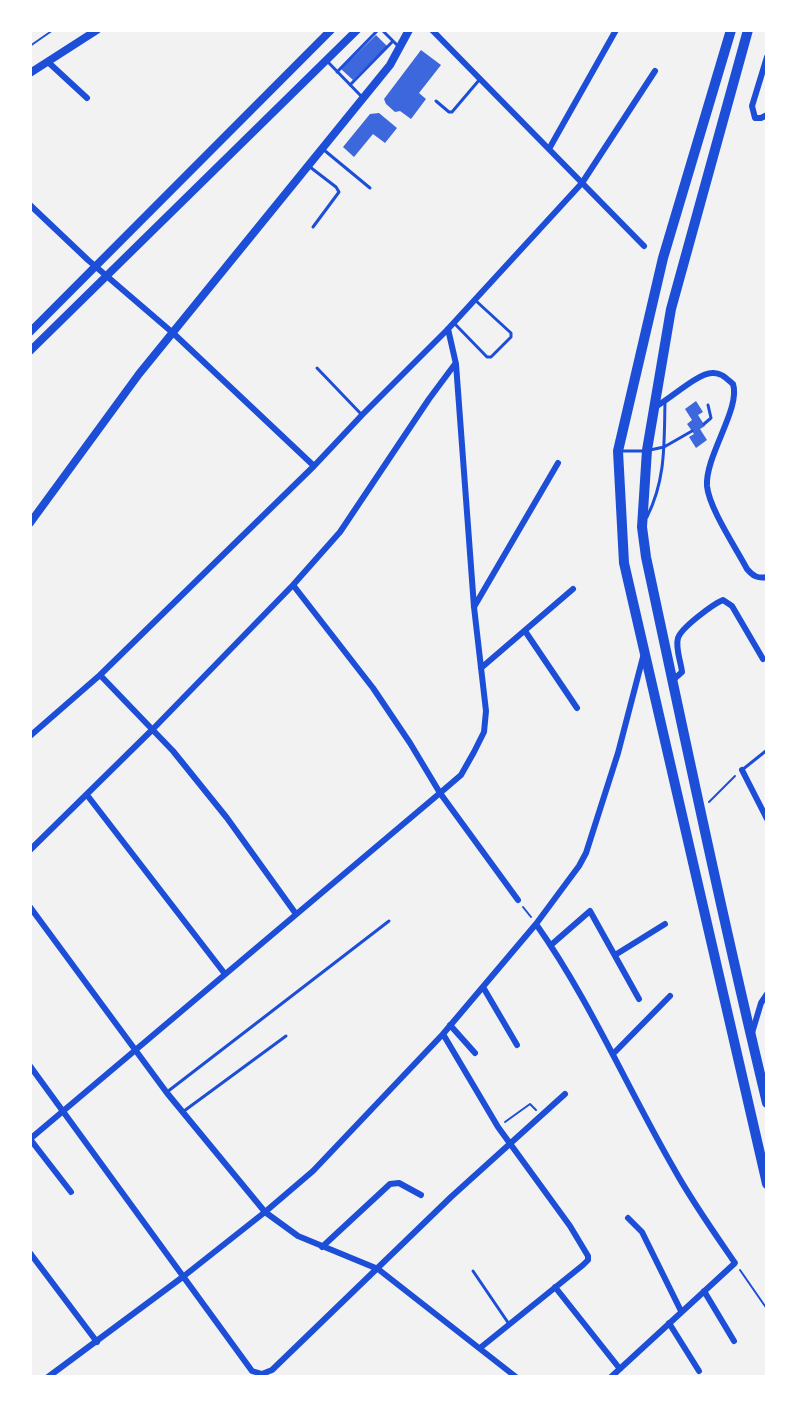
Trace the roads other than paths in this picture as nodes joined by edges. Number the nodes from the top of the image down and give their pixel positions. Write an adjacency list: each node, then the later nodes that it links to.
1 (97, 30): 13 (main road)
2 (331, 30): 31 (main road)
3 (357, 30): 12 (main road)
4 (380, 30): 10 (lane); 15 (lane)
5 (409, 30): 10 (main road)
6 (432, 30): 17 (street)
7 (616, 30): 24 (street)
8 (731, 30): 48 (highway)
9 (748, 30): 41 (highway)
10 (396, 44): 18 (lane); 20 (main road)
11 (767, 57): 22 (street)
12 (326, 60): 15 (lane); 32 (main road)
13 (48, 62): 16 (main road); 19 (street)
14 (655, 71): 26 (street)
15 (337, 72): 18 (lane)
16 (30, 73)
17 (480, 79): 21 (lane); 24 (street)
18 (350, 85): 20 (lane)
19 (87, 98)
20 (364, 99): 23 (main road)
21 (436, 101)
22 (767, 115)
23 (323, 149): 25 (main road); 27 (lane)
24 (549, 149): 26 (street)
25 (309, 166): 29 (lane); 37 (main road)
26 (582, 183): 30 (street); 33 (street)
27 (370, 188)
28 (30, 205): 31 (street)
29 (313, 226)
30 (644, 246)
31 (94, 266): 32 (street); 36 (main road)
32 (107, 276): 37 (street); 38 (main road)
33 (475, 300): 34 (street); 34 (lane)
34 (454, 323): 35 (street)
35 (448, 329): 39 (street); 43 (street)
36 (30, 332)
37 (173, 333): 50 (street); 51 (main road)
38 (30, 351)
39 (456, 364): 54 (street); 56 (street)
40 (317, 368): 43 (lane)
41 (660, 404): 46 (lane); 47 (highway); 53 (street)
42 (708, 405): 44 (lane)
43 (362, 415): 50 (street)
44 (704, 424)
45 (692, 431): 46 (lane)
46 (664, 447): 47 (lane); 52 (lane)
47 (647, 450): 48 (lane); 52 (highway)
48 (618, 451): 58 (highway)
49 (558, 463): 56 (street)
50 (314, 466): 61 (street)
51 (30, 523)
52 (642, 527): 62 (highway)
53 (767, 577)
54 (293, 585): 64 (street); 68 (street)
55 (573, 589): 57 (street)
56 (474, 607): 60 (street)
57 (525, 631): 60 (street); 63 (street)
58 (644, 651): 76 (street); 101 (highway)
59 (763, 658): 62 (street)
60 (481, 668): 68 (street)
61 (100, 675): 64 (street); 65 (street)
62 (672, 680): 88 (highway)
63 (576, 708)
64 (153, 729): 69 (street); 74 (street)
65 (30, 736)
66 (767, 750): 67 (lane)
67 (742, 770): 70 (street)
68 (440, 793): 72 (street); 74 (street)
69 (87, 795): 71 (street); 80 (street)
70 (767, 819)
71 (30, 850)
72 (518, 900)
73 (30, 907): 90 (street)
74 (296, 914): 80 (street)
75 (389, 921): 94 (lane)
76 (536, 924): 78 (street); 81 (street)
77 (664, 924): 79 (street)
78 (551, 945): 79 (street); 92 (street)
79 (615, 955): 84 (street)
80 (225, 975): 90 (street)
81 (483, 987): 85 (street); 89 (street)
82 (767, 994): 88 (street)
83 (670, 996): 92 (street)
84 (639, 999)
85 (450, 1025): 86 (street); 91 (street)
86 (443, 1034): 100 (street); 104 (street)
87 (286, 1036): 98 (lane)
88 (751, 1037): 96 (highway)
89 (518, 1045)
90 (135, 1051): 94 (street); 97 (street)
91 (475, 1053)
92 (613, 1054): 112 (street)
93 (30, 1066): 97 (street)
94 (167, 1093): 98 (street)
95 (564, 1094): 100 (street)
96 (767, 1102)
97 (63, 1112): 99 (street); 110 (street)
98 (182, 1112): 104 (street)
99 (30, 1139): 102 (street)
100 (510, 1146): 108 (street); 111 (street)
101 (767, 1184)
102 (71, 1192)
103 (421, 1195): 106 (street)
104 (265, 1212): 106 (street); 110 (street)
105 (628, 1218): 113 (street)
106 (322, 1246): 108 (street)
107 (30, 1253): 117 (street)
108 (378, 1269): 110 (street); 118 (street)
109 (473, 1271): 115 (lane)
110 (184, 1276): 117 (street)
111 (555, 1287): 115 (street); 119 (street)
112 (704, 1291): 113 (street); 116 (street)
113 (681, 1311): 114 (street)
114 (669, 1323): 119 (street); 120 (street)
115 (509, 1324): 118 (street)
116 (734, 1341)
117 (97, 1342): 121 (street)
118 (480, 1348): 122 (street)
119 (620, 1369): 123 (street)
120 (699, 1371)
121 (48, 1377)
122 (516, 1377)
123 (611, 1377)

